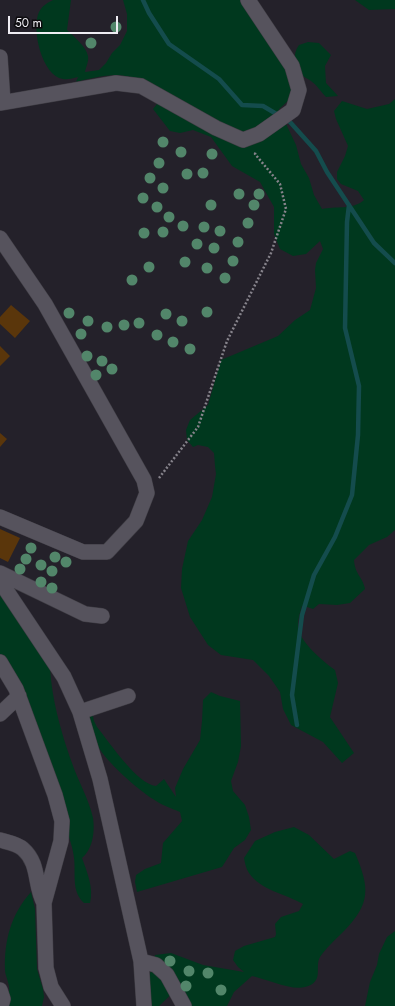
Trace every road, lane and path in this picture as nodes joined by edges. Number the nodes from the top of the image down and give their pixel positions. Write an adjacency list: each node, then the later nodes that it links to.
1 (248, 0): 4 (street)
2 (0, 57): 3 (street)
3 (2, 103): 4 (street)
4 (259, 134): 6 (path)
5 (0, 238): 6 (street)
6 (148, 493): 7 (street)
7 (0, 517)
8 (0, 573): 10 (street)
9 (0, 581): 14 (street)
10 (102, 616)
11 (0, 662): 12 (street)
12 (19, 696): 15 (street); 17 (street)
13 (128, 696): 14 (street)
14 (80, 712): 18 (street)
15 (0, 714)
16 (0, 840): 17 (street)
17 (44, 903): 21 (street)
18 (141, 961): 22 (street); 23 (street)
19 (0, 990): 20 (street)
20 (1, 1006)
21 (63, 1006)
22 (144, 1006)
23 (184, 1006)

